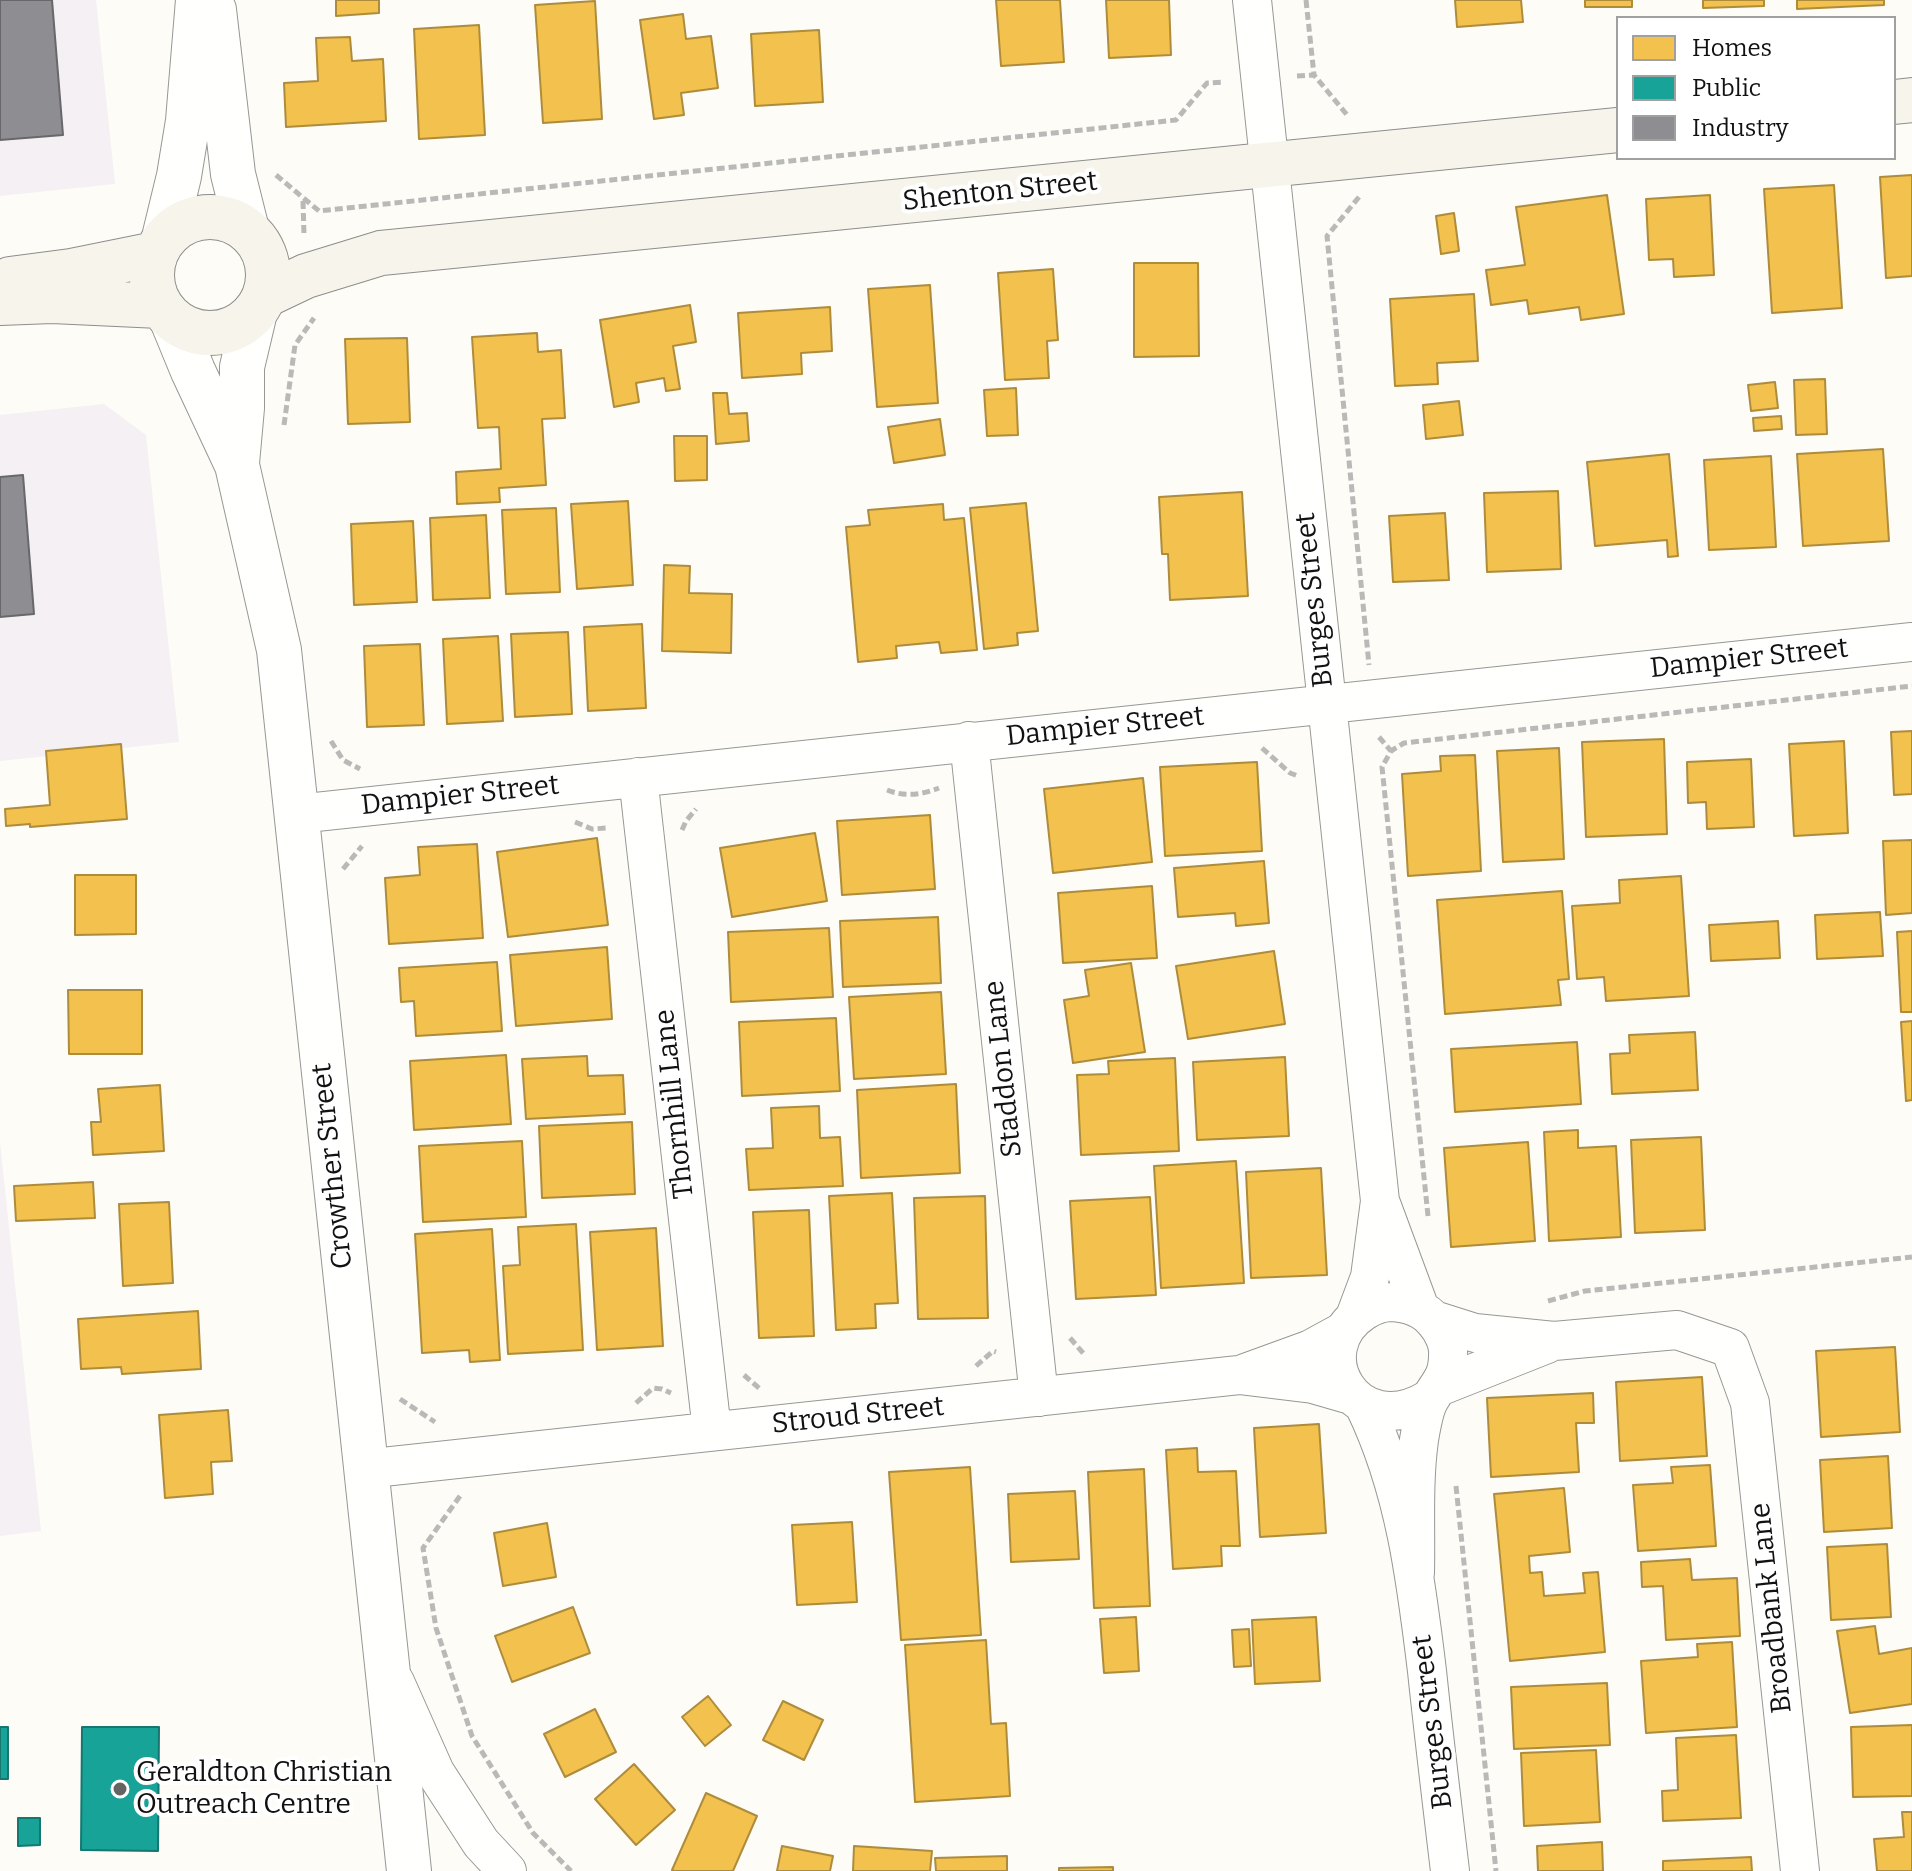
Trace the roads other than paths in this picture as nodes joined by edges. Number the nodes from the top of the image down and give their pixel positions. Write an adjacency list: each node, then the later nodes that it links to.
1 (198, 0): 7 (street)
2 (213, 0): 6 (street)
3 (1252, 0): 5 (street, Burges Street)
4 (1616, 130): 5 (main road, Shenton Street)
5 (1269, 165): 8 (main road, Shenton Street); 15 (street, Burges Street)
6 (253, 236): 7 (main road); 8 (main road, Shenton Street); 11 (main road)
7 (160, 246): 9 (main road); 12 (main road)
8 (381, 253): 11 (main road, Shenton Street)
9 (0, 280)
10 (0, 303): 12 (main road)
11 (260, 304): 12 (main road); 13 (street, Crowther Street)
12 (166, 313): 13 (street, Crowther Street)
13 (237, 465): 18 (street, Crowther Street)
14 (1912, 642): 15 (street, Dampier Street)
15 (1327, 704): 16 (street, Dampier Street); 19 (street, Burges Street)
16 (969, 741): 17 (street, Dampier Street); 25 (street, Staddon Lane)
17 (638, 777): 18 (street, Dampier Street); 27 (street, Thornhill Lane)
18 (297, 814): 28 (street, Crowther Street)
19 (1380, 1201): 20 (street, Burges Street); 21 (street, Burges Street)
20 (1427, 1315): 21 (street); 22 (street); 24 (street)
21 (1350, 1324): 23 (street); 26 (street)
22 (1554, 1341): 24 (street); 34 (street, Broadbank Lane)
23 (1239, 1375): 25 (street, Stroud Street); 26 (street, Stroud Street)
24 (1435, 1393): 26 (street); 29 (street, Burges Street)
25 (1039, 1397): 27 (street, Stroud Street)
26 (1358, 1400): 29 (street, Burges Street)
27 (712, 1431): 28 (street, Stroud Street)
28 (364, 1469): 30 (street, Crowther Street)
29 (1415, 1573): 33 (street, Burges Street)
30 (385, 1658): 31 (street, Crowther Street); 32 (street)
31 (409, 1871)
32 (507, 1871)
33 (1450, 1871)
34 (1800, 1871)

